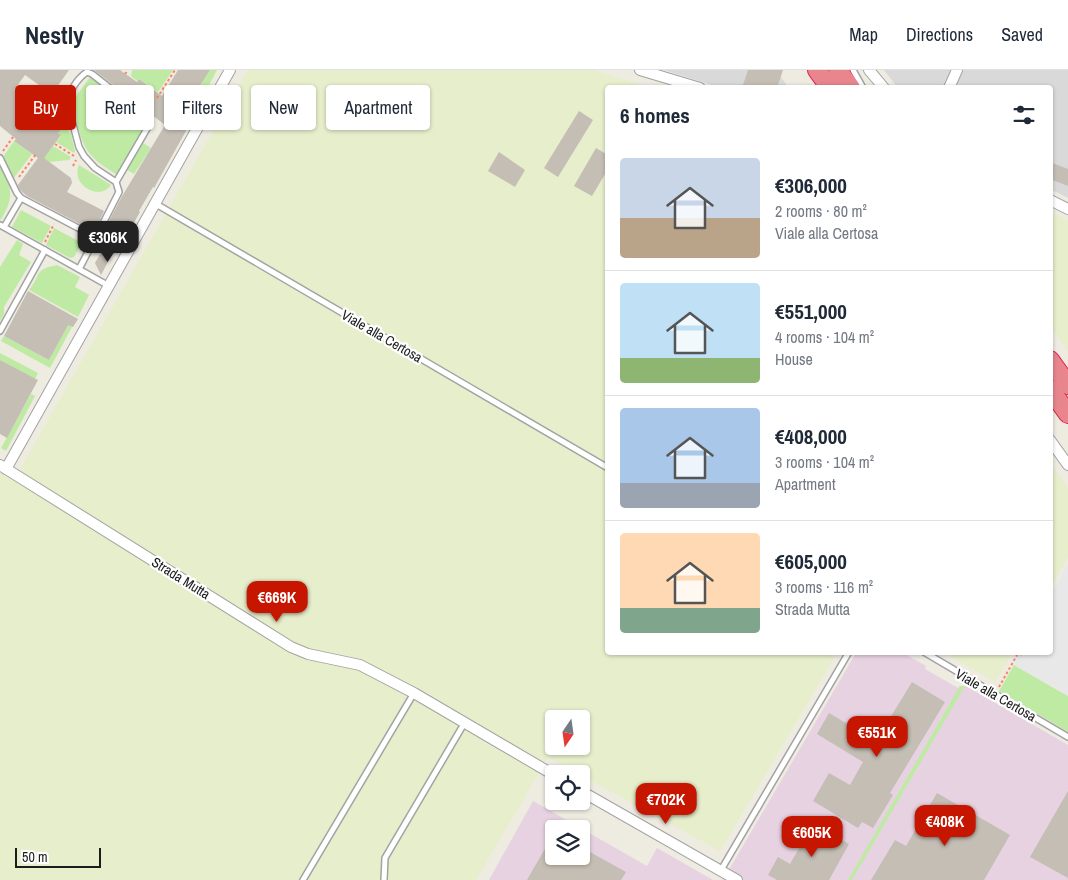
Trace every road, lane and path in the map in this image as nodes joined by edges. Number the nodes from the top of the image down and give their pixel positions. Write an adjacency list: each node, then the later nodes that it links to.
1 (128, 70): 10 (path)
2 (175, 70): 17 (path)
3 (230, 70): 27 (street)
4 (640, 70): 11 (street)
5 (817, 70): 12 (highway)
6 (838, 70): 13 (highway)
7 (854, 70): 14 (lane)
8 (870, 70): 15 (street)
9 (958, 70): 16 (street)
10 (125, 74)
11 (690, 85)
12 (828, 85)
13 (849, 85)
14 (862, 85)
15 (882, 85)
16 (950, 85)
17 (157, 98)
18 (13, 137): 21 (path)
19 (55, 144): 22 (path)
20 (36, 154): 24 (path)
21 (0, 156): 24 (lane)
22 (73, 166)
23 (116, 182): 23 (lane); 33 (lane)
24 (13, 185): 25 (lane)
25 (21, 198): 29 (lane); 30 (lane)
26 (1053, 202): 28 (street)
27 (156, 204): 36 (street); 44 (lane, Viale alla Certosa)
28 (1068, 210)
29 (57, 217): 31 (lane); 34 (path)
30 (2, 226): 34 (lane)
31 (80, 229)
32 (88, 233): 33 (lane)
33 (96, 237): 35 (lane)
34 (43, 249): 35 (lane); 37 (lane)
35 (79, 269): 36 (lane)
36 (109, 286): 45 (street)
37 (0, 331)
38 (1053, 364): 39 (highway)
39 (1068, 385)
40 (1053, 393): 41 (highway)
41 (1068, 414)
42 (1053, 444): 43 (street)
43 (1068, 465)
44 (605, 466)
45 (3, 467): 49 (street, Strada Mutta)
46 (847, 655): 55 (lane)
47 (929, 655): 50 (lane, Viale alla Certosa)
48 (1017, 655): 50 (path)
49 (414, 693): 51 (street, Strada Mutta); 56 (lane)
50 (995, 694): 52 (lane, Viale alla Certosa)
51 (465, 722): 53 (street, Strada Mutta); 57 (lane)
52 (1068, 737)
53 (545, 770)
54 (590, 796): 55 (street)
55 (721, 870): 58 (street)
56 (303, 880)
57 (384, 880)
58 (738, 880)

